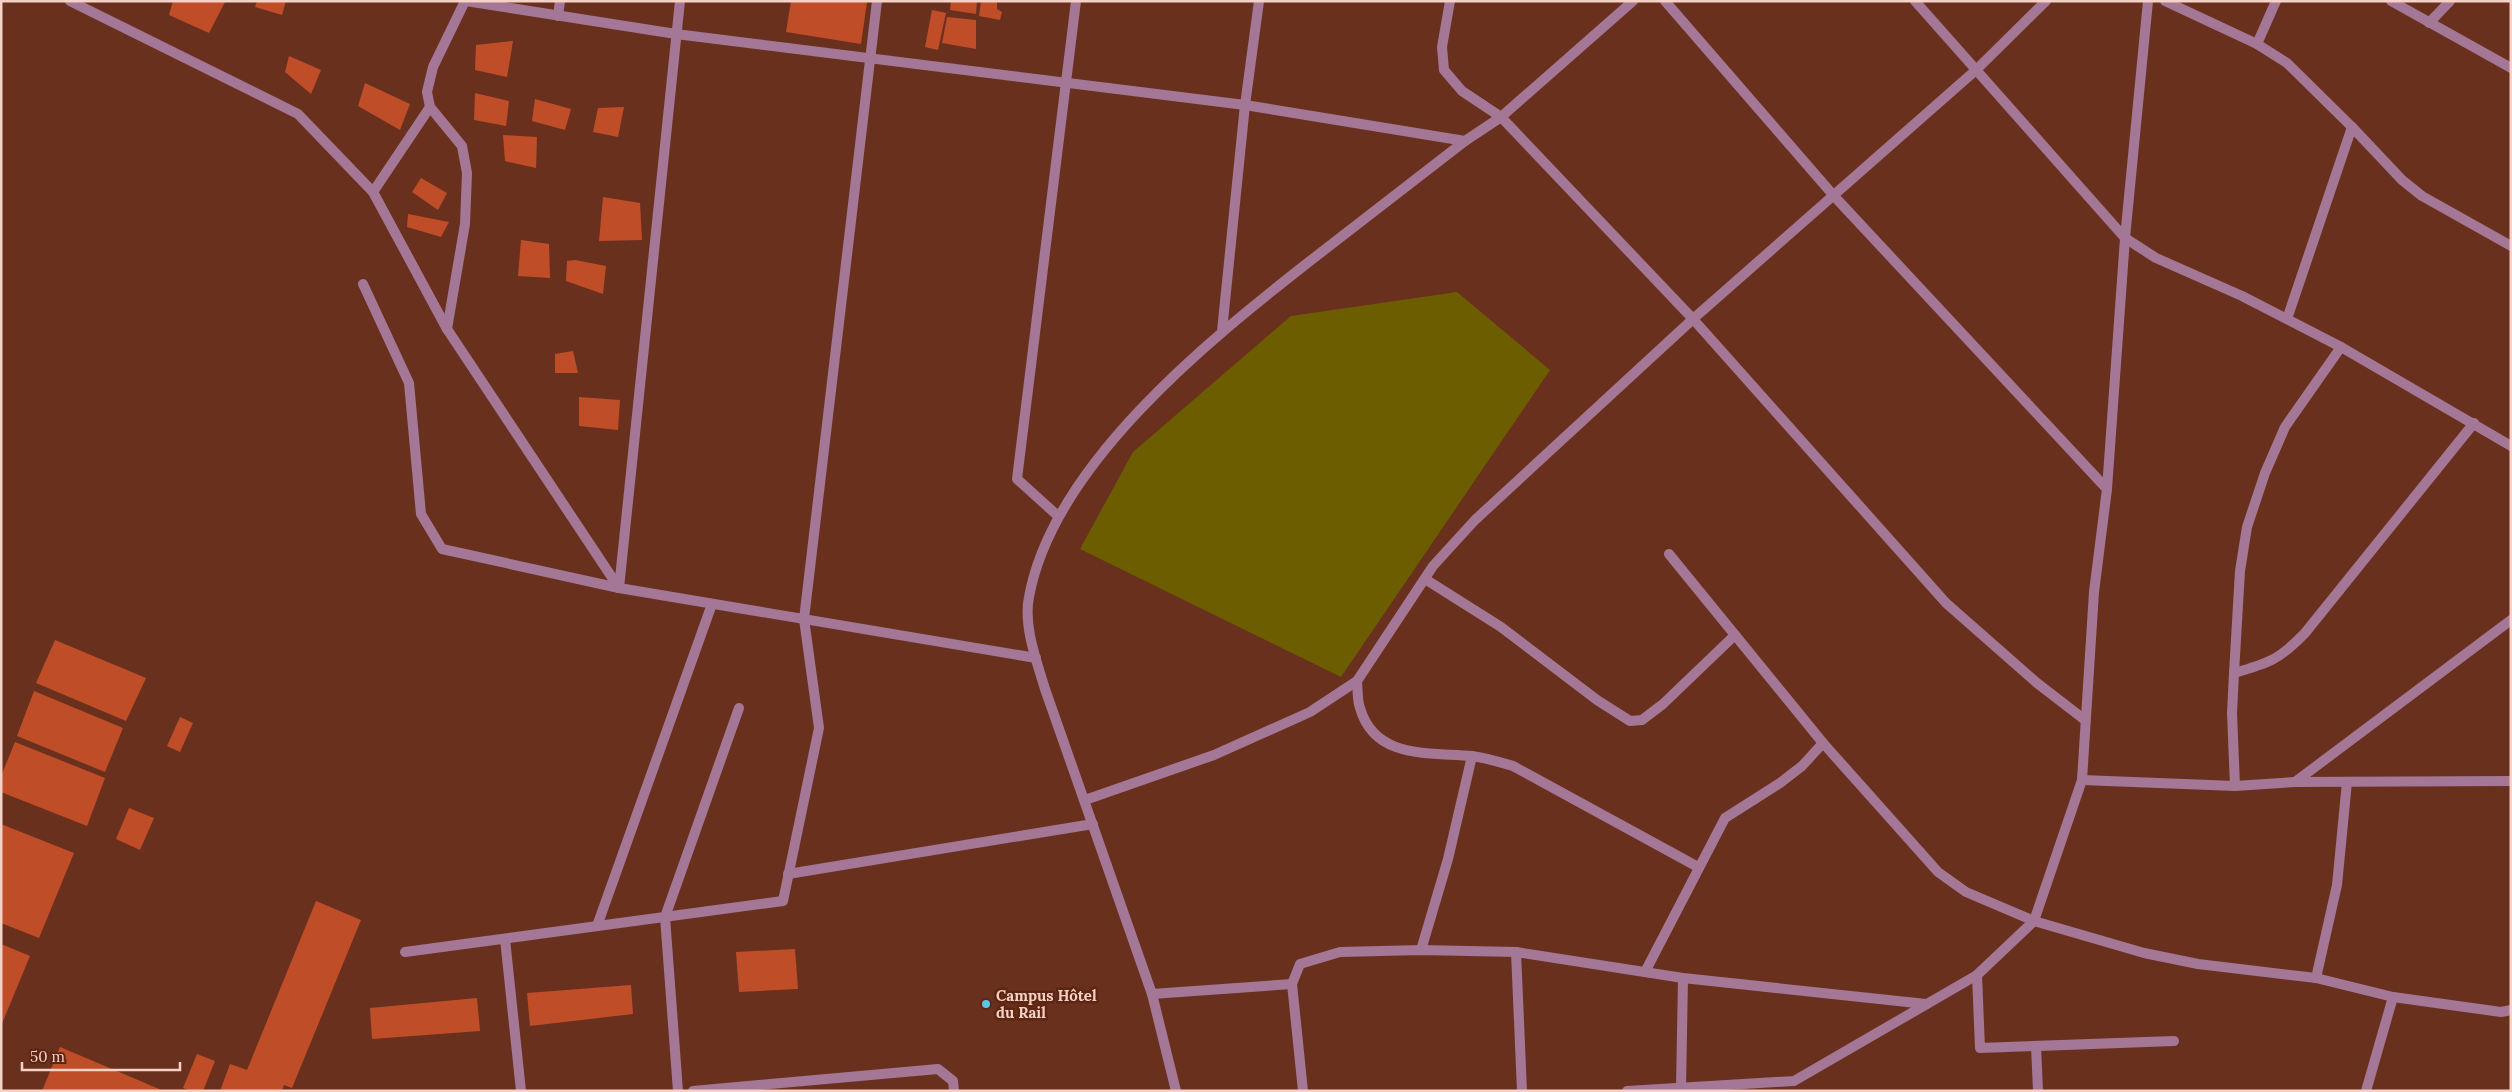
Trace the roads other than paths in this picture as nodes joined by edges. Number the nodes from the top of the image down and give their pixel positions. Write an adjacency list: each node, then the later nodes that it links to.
1 (70, 1): 31 (street)
2 (465, 1): 18 (street); 27 (street)
3 (560, 1): 18 (street)
4 (680, 1): 20 (street)
5 (877, 1): 22 (street)
6 (1076, 1): 25 (street)
7 (1259, 1): 26 (street)
8 (1450, 1): 28 (street)
9 (1633, 1): 28 (street)
10 (1665, 1): 32 (street)
11 (1914, 1): 24 (street)
12 (2046, 1): 24 (street)
13 (2148, 1): 33 (street)
14 (2165, 1): 21 (street)
15 (2276, 1): 21 (street)
16 (2391, 1): 19 (street)
17 (2450, 1): 19 (street)
18 (558, 16): 20 (street)
19 (2429, 24): 23 (street)
20 (676, 34): 22 (street); 47 (street)
21 (2257, 44): 29 (street)
22 (870, 60): 25 (street); 49 (street)
23 (2511, 68)
24 (1976, 70): 32 (street); 33 (street)
25 (1065, 84): 26 (street); 44 (street)
26 (1246, 105): 30 (street); 39 (street)
27 (430, 107): 31 (street); 38 (street)
28 (1501, 117): 30 (street); 36 (street)
29 (2352, 126): 34 (street); 37 (street)
30 (1465, 141): 39 (street)
31 (373, 192): 38 (street)
32 (1834, 196): 36 (street); 43 (street)
33 (2125, 238): 37 (street); 43 (street)
34 (2511, 246)
35 (363, 284): 47 (street)
36 (1693, 319): 46 (street); 56 (street)
37 (2287, 319): 40 (street)
38 (447, 329): 47 (street)
39 (1222, 331): 44 (street)
40 (2341, 346): 41 (street); 53 (street)
41 (2474, 423): 42 (street); 53 (street)
42 (2511, 446)
43 (2107, 489): 56 (street)
44 (1058, 516): 52 (street)
45 (1669, 554): 51 (street)
46 (1425, 578): 51 (street); 54 (street)
47 (619, 588): 48 (street)
48 (712, 604): 49 (street); 70 (street)
49 (804, 619): 52 (street); 67 (street)
50 (2511, 620): 61 (street)
51 (1734, 635): 57 (street)
52 (1036, 658): 64 (street)
53 (2234, 673): 63 (street)
54 (1357, 682): 58 (street); 64 (street)
55 (739, 708): 68 (street)
56 (2085, 720): 59 (street)
57 (1823, 744): 66 (street); 69 (street)
58 (1472, 756): 66 (street); 72 (street)
59 (2082, 780): 63 (street); 69 (street)
60 (2511, 781): 62 (street)
61 (2295, 782): 62 (street); 63 (street)
62 (2347, 782): 78 (street)
63 (2235, 786)
64 (1085, 800): 65 (street)
65 (1093, 824): 67 (street); 80 (street)
66 (1698, 867): 75 (street)
67 (788, 874): 68 (street)
68 (665, 917): 70 (street); 90 (street)
69 (2034, 921): 76 (street); 78 (street)
70 (597, 926): 71 (street)
71 (504, 939): 73 (street); 89 (street)
72 (1421, 950): 74 (street); 79 (street)
73 (405, 952)
74 (1516, 952): 75 (street); 95 (street)
75 (1645, 972): 77 (street)
76 (1977, 975): 82 (street); 85 (street)
77 (1684, 978): 82 (street); 88 (street)
78 (2316, 978): 81 (street)
79 (1292, 984): 80 (street); 94 (street)
80 (1152, 994): 93 (street)
81 (2393, 997): 83 (street); 98 (street)
82 (1926, 1004): 86 (street)
83 (2511, 1010)
84 (2174, 1041): 85 (street)
85 (2036, 1046): 97 (street)
86 (1794, 1086): 88 (street)
87 (775, 1087): 91 (street); 92 (street)
88 (1681, 1088): 96 (street)
89 (521, 1091)
90 (678, 1091)
91 (693, 1091)
92 (954, 1091)
93 (1176, 1091)
94 (1303, 1091)
95 (1522, 1091)
96 (1627, 1091)
97 (2038, 1091)
98 (2366, 1091)

